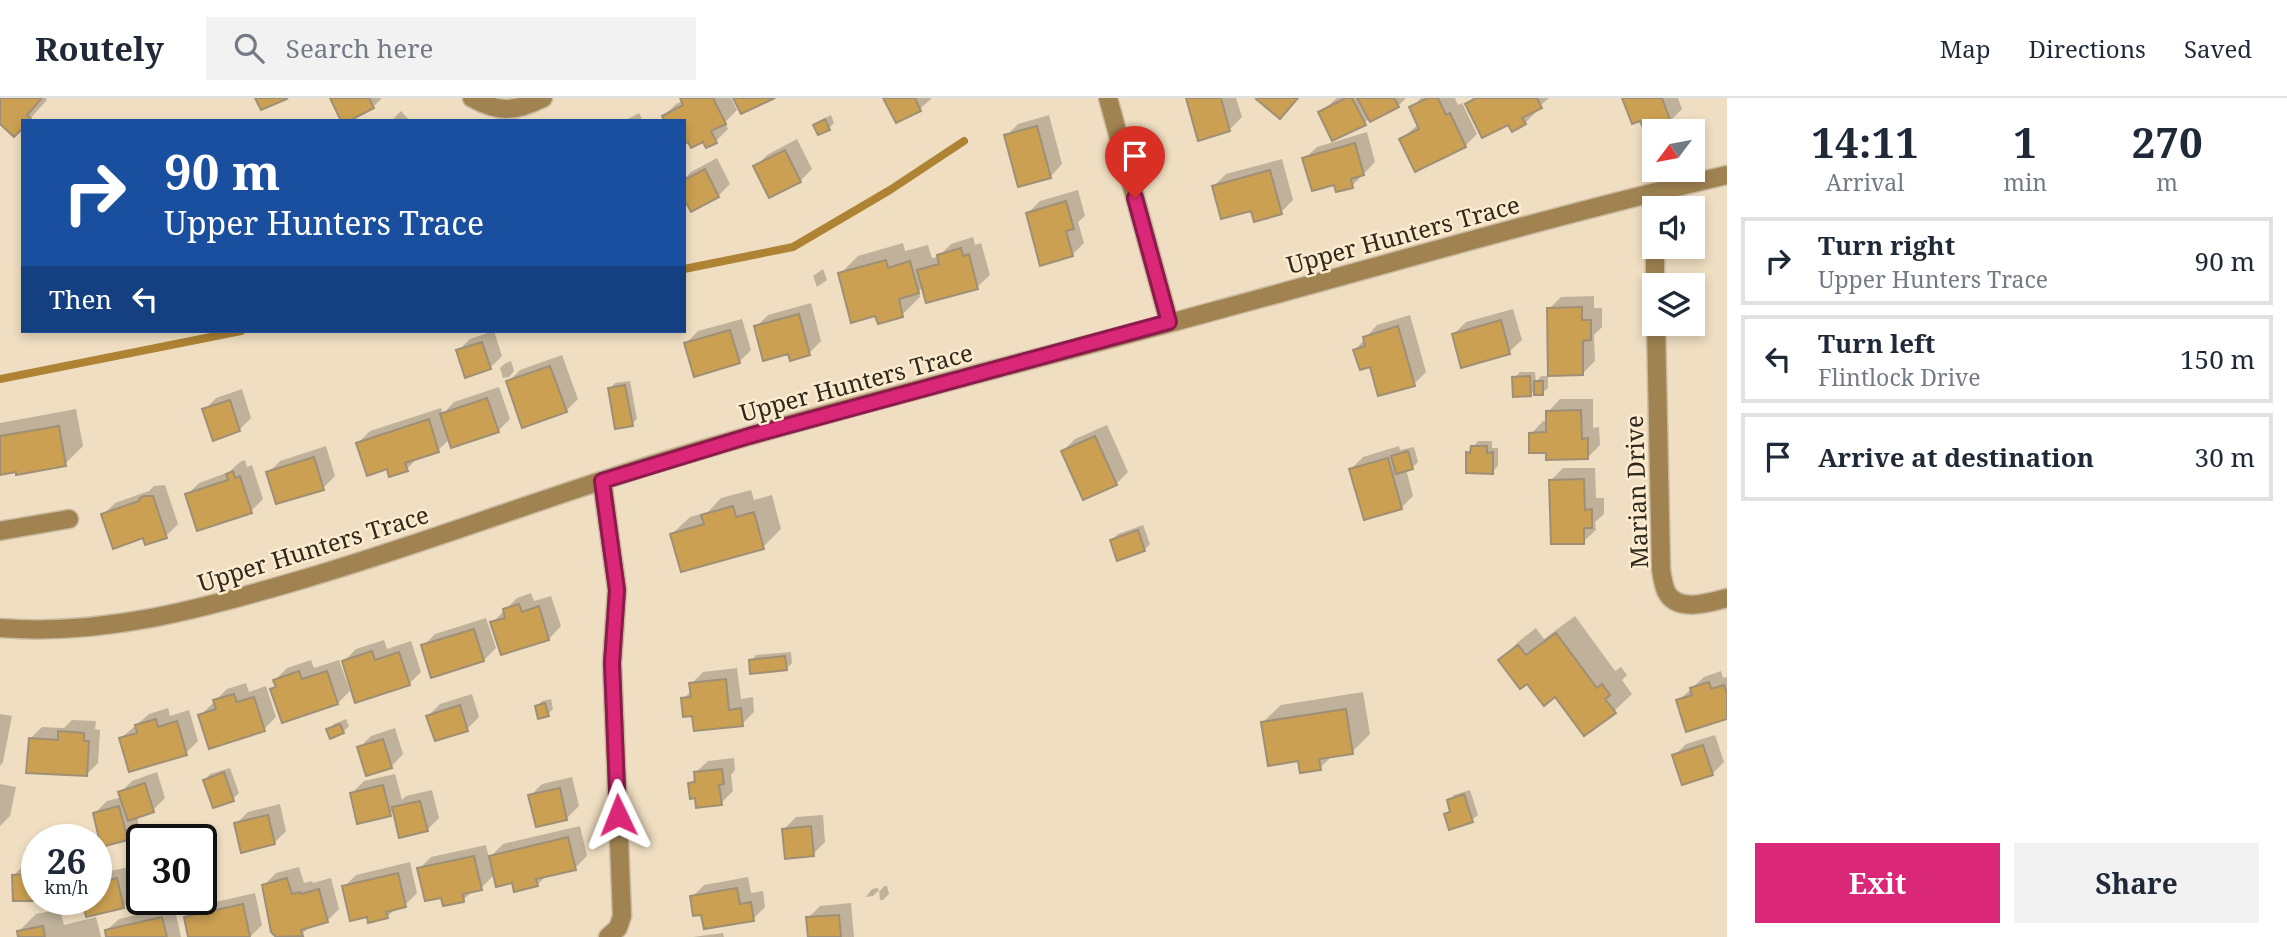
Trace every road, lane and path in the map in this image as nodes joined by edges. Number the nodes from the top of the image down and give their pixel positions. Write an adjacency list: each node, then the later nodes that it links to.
1 (472, 98): 2 (street)
2 (543, 98)
3 (1108, 98): 7 (street)
4 (1727, 175): 5 (street, Upper Hunters Trace)
5 (1668, 196)
6 (1642, 204): 7 (street, Upper Hunters Trace)
7 (1169, 322): 9 (street, Upper Hunters Trace)
8 (1656, 336): 12 (street, Marian Drive)
9 (602, 481): 13 (street, Upper Hunters Trace); 14 (street)
10 (69, 519): 11 (street)
11 (0, 531)
12 (1727, 598)
13 (0, 628)
14 (610, 935)

